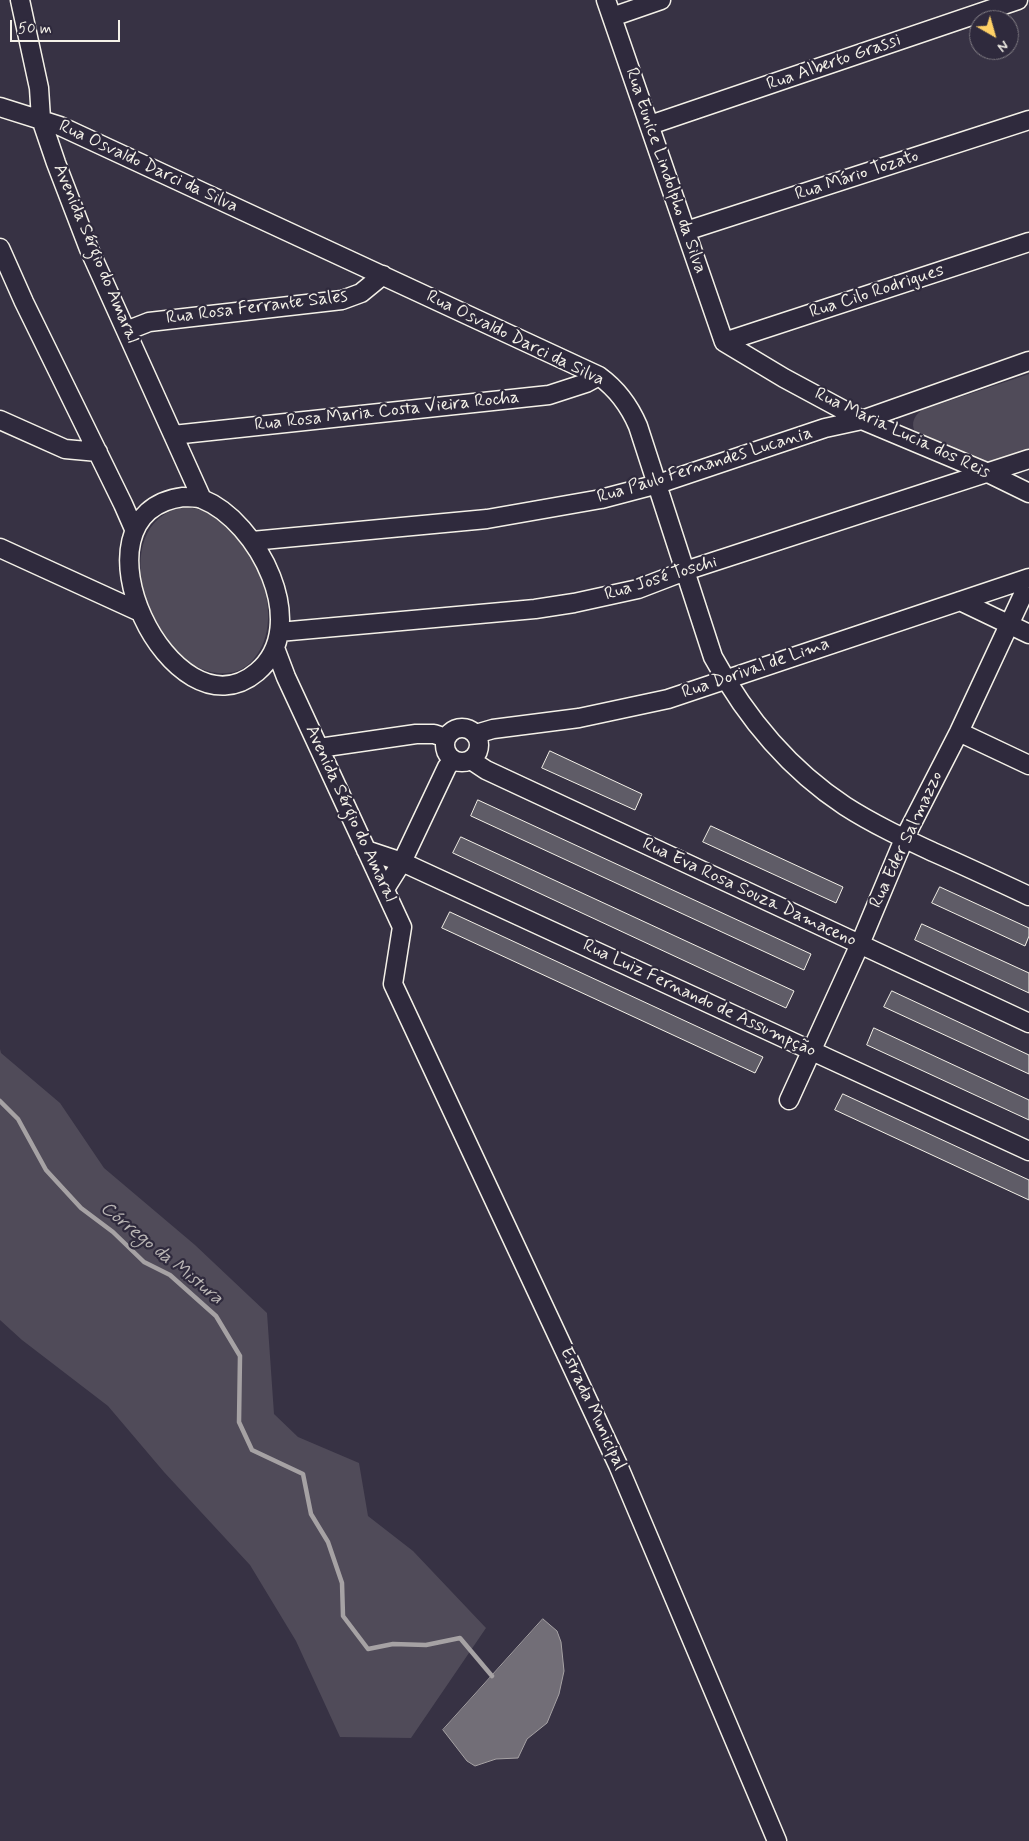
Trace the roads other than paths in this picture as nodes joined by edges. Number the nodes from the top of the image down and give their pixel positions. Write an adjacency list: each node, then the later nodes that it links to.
1 (20, 0): 7 (street, Avenida Sérgio do Amaral)
2 (606, 0): 5 (street, Rua Eunice Lindolpho da Silva)
3 (661, 0): 5 (street)
4 (1018, 0): 9 (street, Rua Alberto Grassi)
5 (612, 17): 9 (street, Rua Eunice Lindolpho da Silva)
6 (0, 106): 7 (street, Rua Osvaldo Darci da Silva)
7 (41, 119): 13 (street, Rua Osvaldo Darci da Silva); 14 (street, Avenida Sérgio do Amaral)
8 (1029, 120): 10 (street, Rua Mário Tozato)
9 (650, 126): 10 (street, Rua Eunice Lindolpho da Silva)
10 (686, 231): 15 (street, Rua Eunice Lindolpho da Silva)
11 (1029, 242): 15 (street, Rua Cilo Rodrigues)
12 (0, 248): 21 (street)
13 (383, 275): 14 (street, Rua Rosa Ferrante Sales); 17 (street, Rua Osvaldo Darci da Silva)
14 (126, 331): 20 (street, Avenida Sérgio do Amaral)
15 (724, 342): 19 (street, Rua Maria Lucia dos Reis)
16 (1029, 361): 19 (street, Rua Paulo Fernandes Lucania)
17 (598, 376): 20 (street, Rua Rosa Maria Costa Vieira Rocha); 24 (street, Rua Osvaldo Darci da Silva)
18 (0, 420): 21 (street)
19 (862, 420): 23 (street, Rua Maria Lucia dos Reis); 24 (street, Rua Paulo Fernandes Lucania)
20 (173, 434): 26 (street, Avenida Sérgio do Amaral)
21 (98, 452): 27 (street)
22 (1029, 459): 23 (street, Rua José Toschi)
23 (986, 472): 25 (street, Rua Maria Lucia dos Reis); 30 (street, Rua José Toschi)
24 (658, 484): 28 (street, Rua Paulo Fernandes Lucania); 30 (street, Rua Osvaldo Darci da Silva)
25 (1029, 493)
26 (202, 499): 27 (street); 28 (street)
27 (134, 529): 34 (street)
28 (252, 541): 37 (street)
29 (0, 548): 34 (street)
30 (685, 571): 37 (street, Rua José Toschi); 38 (street, Rua Osvaldo Darci da Silva)
31 (1029, 578): 33 (street, Rua Dorival de Lima)
32 (1029, 582): 35 (street, Rua Eder Salmazzo)
33 (960, 601): 35 (street); 38 (street, Rua Dorival de Lima)
34 (140, 612): 37 (street)
35 (1008, 625): 36 (street); 39 (street, Rua Eder Salmazzo)
36 (1029, 634)
37 (277, 640): 42 (street, Avenida Sérgio do Amaral)
38 (725, 680): 40 (street, Rua Dorival de Lima); 45 (street, Rua Osvaldo Darci da Silva)
39 (959, 732): 44 (street); 45 (street, Rua Eder Salmazzo)
40 (476, 734): 41 (street); 43 (street)
41 (446, 738): 42 (street); 43 (street)
42 (319, 748): 46 (street, Avenida Sérgio do Amaral)
43 (462, 760): 47 (street); 50 (street, Rua Eva Rosa Souza Damaceno)
44 (1029, 765)
45 (904, 839): 49 (street, Rua Osvaldo Darci da Silva); 50 (street, Rua Eder Salmazzo)
46 (366, 850): 47 (street, Rua Luiz Fernando de Assumpção); 48 (street, Avenida Sérgio do Amaral)
47 (402, 862): 48 (street); 53 (street, Rua Luiz Fernando de Assumpção)
48 (385, 889): 51 (street, Avenida Sérgio do Amaral)
49 (1029, 896)
50 (860, 944): 52 (street, Rua Eva Rosa Souza Damaceno); 53 (street, Rua Eder Salmazzo)
51 (393, 984): 56 (street, Estrada Municipal)
52 (1029, 1023)
53 (811, 1051): 54 (street, Rua Eder Salmazzo); 55 (street, Rua Luiz Fernando de Assumpção)
54 (789, 1100)
55 (1029, 1151)
56 (777, 1841)

